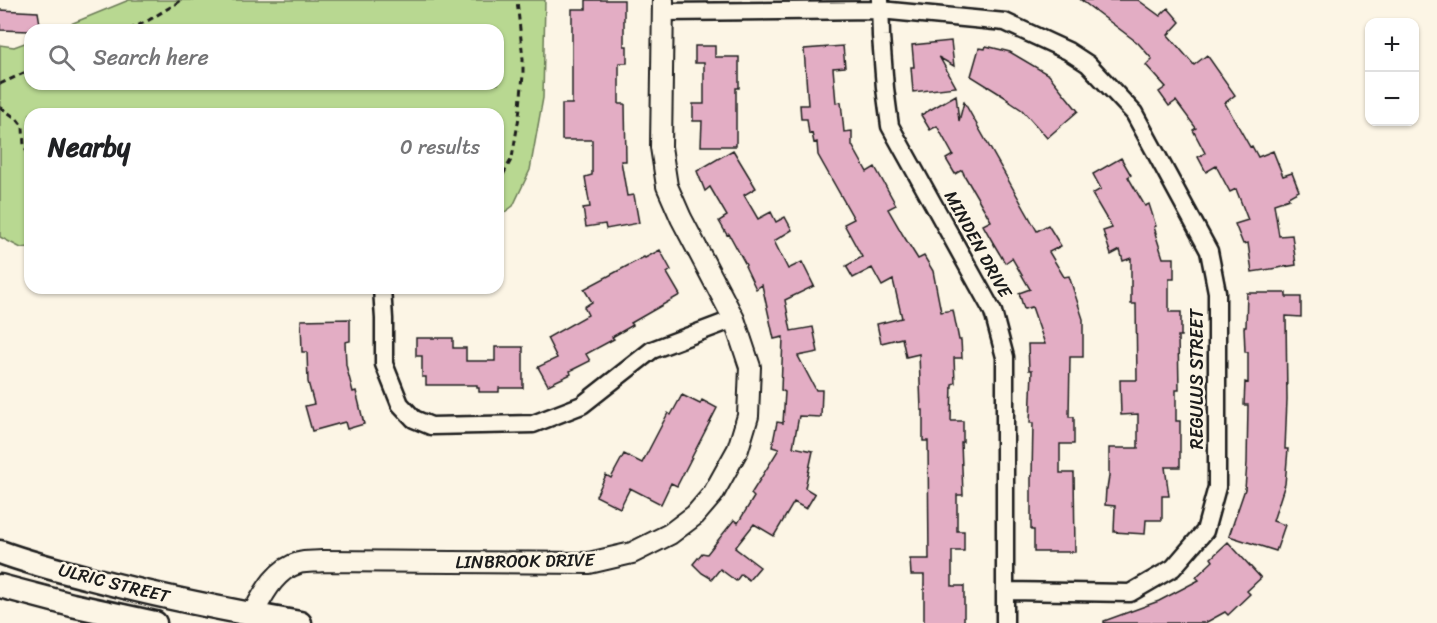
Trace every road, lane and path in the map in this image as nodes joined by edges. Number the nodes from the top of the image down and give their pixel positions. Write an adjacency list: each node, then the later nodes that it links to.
1 (182, 0): 5 (path)
2 (517, 0): 10 (path)
3 (880, 5): 4 (street, REGULUS STREET); 15 (street, MINDEN DRIVE); 15 (street, REGULUS STREET)
4 (663, 6): 12 (street, LINBROOK DRIVE)
5 (141, 24)
6 (24, 73): 7 (path)
7 (0, 84)
8 (0, 107): 9 (path)
9 (24, 147)
10 (504, 173)
11 (382, 294): 12 (street)
12 (735, 319): 16 (street, LINBROOK DRIVE)
13 (0, 552): 16 (main road, ULRIC STREET)
14 (0, 586): 17 (main road, ULRIC STREET)
15 (1005, 591): 20 (street, MINDEN DRIVE)
16 (255, 619): 18 (main road); 19 (main road, ULRIC STREET)
17 (155, 623)
18 (220, 623)
19 (300, 623)
20 (1005, 623)

